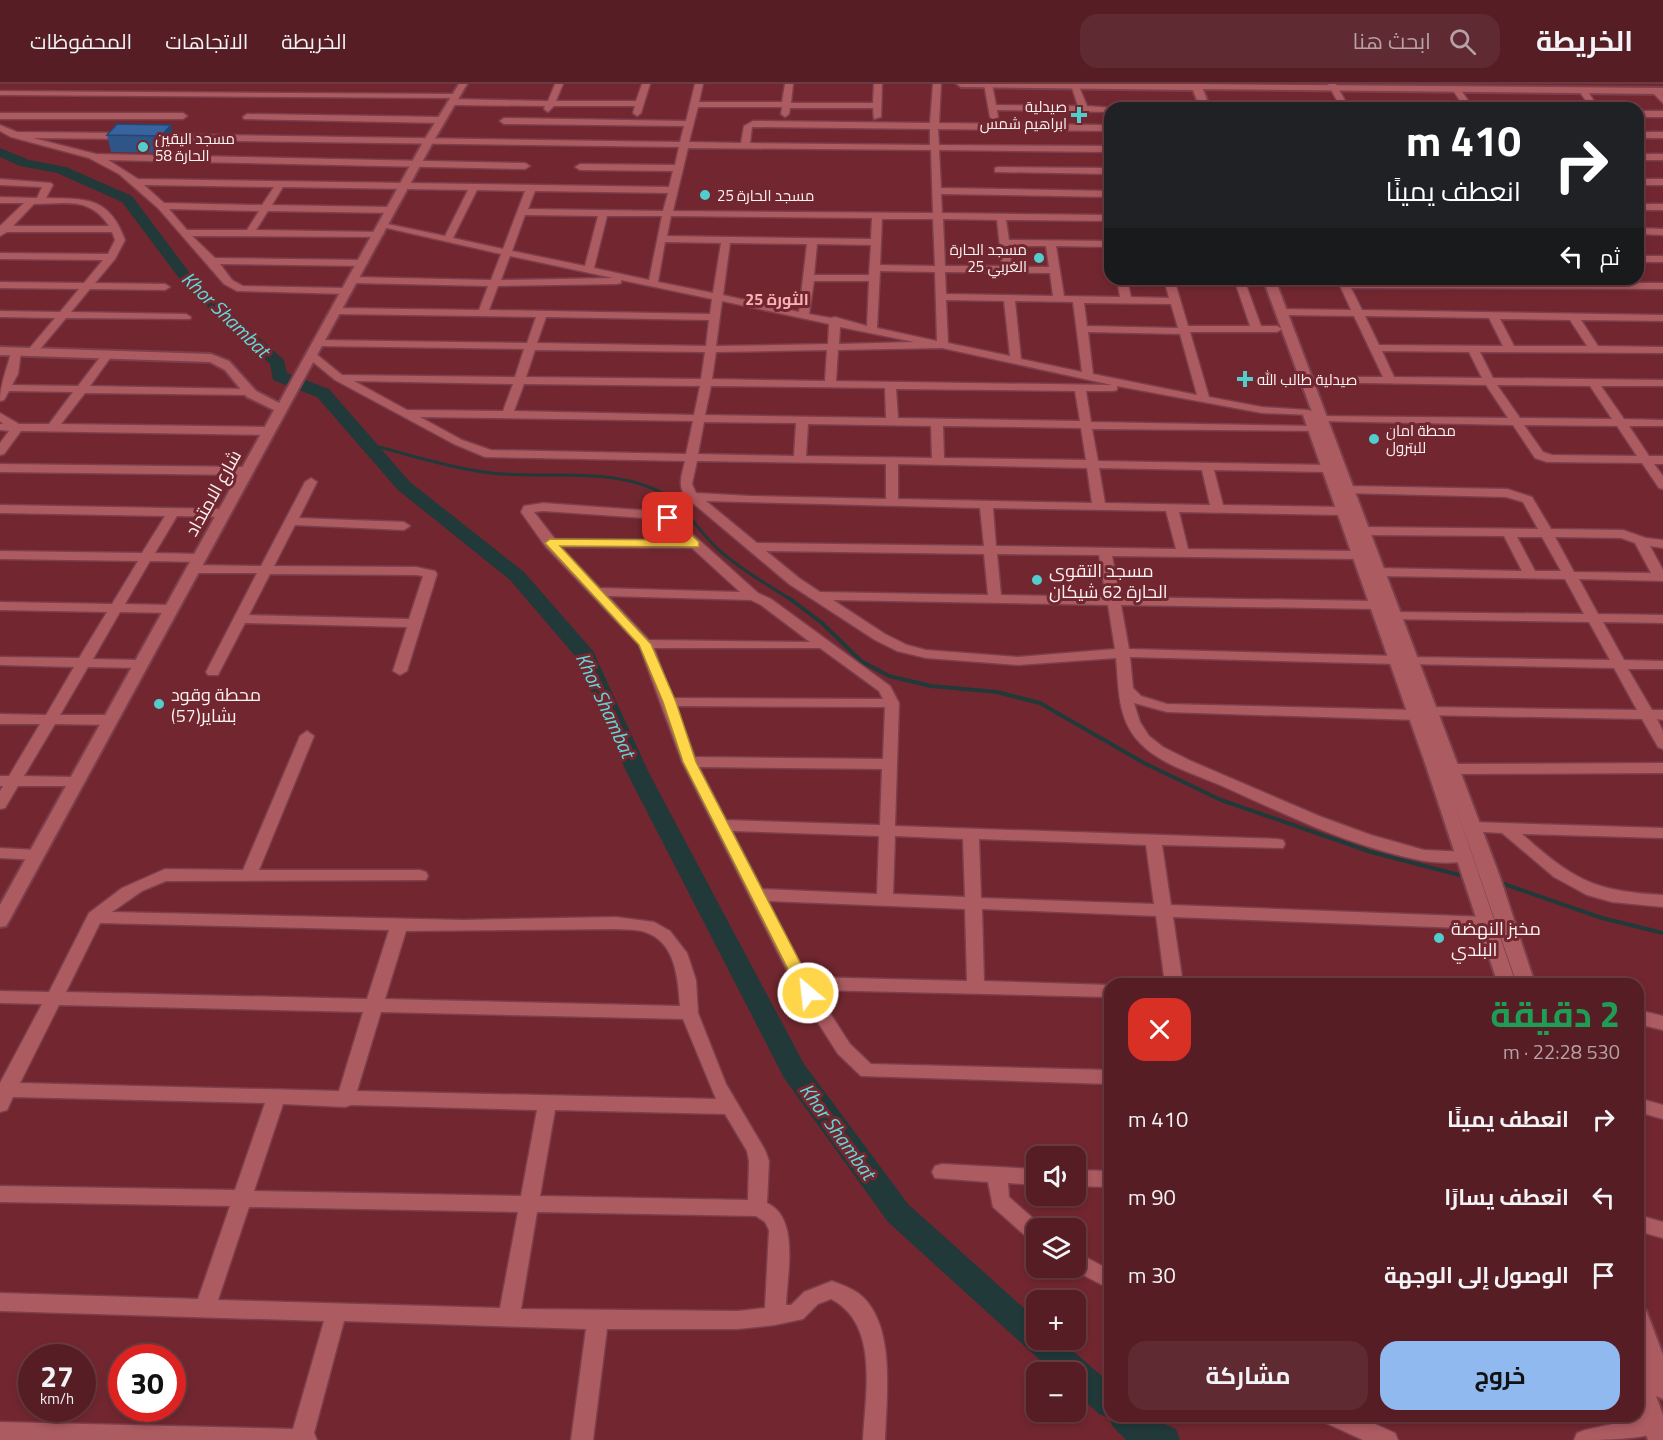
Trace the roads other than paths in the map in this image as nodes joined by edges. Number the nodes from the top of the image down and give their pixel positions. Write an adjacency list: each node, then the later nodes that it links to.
1 (120, 84): 23 (street)
2 (462, 84): 25 (main road, شارع الامتداد)
3 (559, 84): 29 (street)
4 (646, 84): 35 (street)
5 (699, 84): 36 (street)
6 (789, 84): 37 (street)
7 (878, 84): 38 (street)
8 (937, 84): 57 (street)
9 (961, 84): 10 (main road)
10 (988, 84): 11 (main road); 39 (street)
11 (1026, 84): 12 (main road)
12 (1061, 85): 13 (main road)
13 (1075, 85): 16 (main road); 42 (street)
14 (1279, 86): 15 (main road); 16 (main road)
15 (1333, 86): 18 (main road); 32 (street)
16 (1192, 87): 30 (main road); 31 (main road)
17 (1516, 87): 18 (main road); 19 (main road)
18 (1456, 89): 33 (street)
19 (1583, 91): 20 (main road); 34 (street)
20 (1659, 91): 26 (street)
21 (0, 93): 23 (street)
22 (202, 93): 23 (street); 24 (street); 56 (street)
23 (111, 94): 41 (street)
24 (266, 94): 25 (street); 27 (street)
25 (452, 94): 28 (street); 47 (main road, شارع الامتداد)
26 (1663, 100)
27 (260, 102)
28 (513, 102): 29 (street); 62 (street)
29 (550, 102): 35 (street); 48 (street)
30 (1194, 102)
31 (1201, 102)
32 (1342, 102)
33 (1465, 102)
34 (1591, 102)
35 (640, 104): 50 (street)
36 (694, 104): 37 (street); 52 (street)
37 (786, 105): 38 (street); 53 (street)
38 (877, 106): 55 (street)
39 (992, 106): 40 (street); 58 (street)
40 (1026, 107): 42 (street); 60 (street)
41 (97, 108): 46 (street); 56 (street); 66 (street)
42 (1083, 108): 43 (street)
43 (1104, 109)
44 (1644, 114): 45 (street)
45 (1663, 114)
46 (0, 116)
47 (440, 120): 51 (street); 72 (main road, شارع الامتداد)
48 (542, 122): 49 (street); 62 (street)
49 (597, 123): 50 (street); 82 (street)
50 (634, 123): 52 (street)
51 (242, 124): 70 (street); 71 (street)
52 (690, 124): 73 (street)
53 (784, 124): 54 (street); 74 (street)
54 (839, 125): 55 (street); 75 (street)
55 (876, 126): 57 (street)
56 (174, 127): 69 (street); 70 (street)
57 (934, 127): 58 (street); 76 (street)
58 (996, 127): 60 (street)
59 (0, 128): 63 (street)
60 (1031, 128): 61 (street); 78 (street)
61 (1104, 128)
62 (499, 132): 72 (street); 81 (street)
63 (14, 135): 66 (street); 85 (street)
64 (1644, 135): 65 (street)
65 (1663, 135)
66 (70, 136): 67 (street)
67 (123, 136): 68 (street); 85 (street)
68 (134, 136)
69 (145, 136)
70 (185, 137): 86 (street)
71 (280, 139): 72 (street); 93 (street)
72 (428, 142): 87 (main road, شارع الامتداد)
73 (685, 145): 74 (street); 82 (street); 88 (street)
74 (745, 145): 75 (street)
75 (837, 147): 76 (street)
76 (934, 148): 77 (street); 106 (street)
77 (995, 148): 78 (street); 89 (street)
78 (1036, 148): 79 (street)
79 (1092, 149): 80 (street); 90 (street)
80 (1104, 149)
81 (530, 154): 82 (street); 87 (street); 101 (street)
82 (584, 156): 88 (street); 103 (street)
83 (1644, 156): 84 (street)
84 (1663, 157)
85 (98, 158): 86 (street); 95 (street)
86 (165, 160): 92 (street)
87 (415, 165): 93 (street); 99 (main road, شارع الامتداد)
88 (679, 168): 105 (street)
89 (998, 170): 90 (street); 107 (street)
90 (1097, 170): 91 (street); 104 (street)
91 (1104, 171)
92 (217, 172): 93 (street); 93 (street); 95 (street)
93 (256, 173): 98 (street)
94 (0, 182): 110 (street)
95 (138, 182): 112 (street)
96 (1644, 182): 97 (street)
97 (1663, 183)
98 (280, 184): 99 (street); 115 (street)
99 (404, 187): 100 (street); 116 (main road, شارع الامتداد)
100 (473, 188): 101 (street); 132 (street)
101 (514, 188): 102 (street)
102 (531, 188): 103 (street); 117 (street)
103 (572, 189): 105 (street)
104 (1104, 189)
105 (674, 190): 119 (street)
106 (937, 191): 107 (street); 121 (street)
107 (1001, 192): 111 (street)
108 (1104, 194): 111 (street)
109 (0, 200): 110 (street)
110 (36, 201): 125 (street); 127 (street)
111 (1044, 205): 122 (street); 123 (street)
112 (163, 206): 115 (street); 130 (street)
113 (1644, 207): 114 (street)
114 (1663, 207)
115 (264, 208): 116 (street); 131 (street)
116 (391, 210): 126 (main road, شارع الامتداد)
117 (523, 212): 118 (street); 140 (street)
118 (603, 213): 119 (street); 147 (street)
119 (669, 214): 124 (street); 133 (street)
120 (877, 215): 121 (street); 124 (street); 136 (street)
121 (938, 216): 122 (street); 148 (street)
122 (1001, 216): 137 (street)
123 (1104, 217)
124 (774, 227): 134 (street); 135 (street)
125 (115, 229): 127 (street); 142 (street)
126 (381, 230): 131 (street); 132 (street); 146 (main road, شارع الامتداد)
127 (2, 231)
128 (1644, 231): 129 (street)
129 (1663, 232)
130 (184, 233): 131 (street); 145 (street)
131 (250, 233)
132 (448, 239): 140 (street)
133 (661, 239): 134 (street); 156 (street)
134 (726, 240): 170 (street)
135 (812, 241): 136 (street); 152 (street)
136 (875, 242): 151 (street)
137 (1004, 243): 138 (street); 149 (street)
138 (1051, 244): 139 (street); 150 (street)
139 (1104, 244)
140 (506, 252): 147 (street); 155 (street)
141 (0, 256): 142 (street)
142 (111, 257): 158 (street)
143 (1644, 259): 144 (street)
144 (1663, 259)
145 (213, 261): 146 (street); 169 (street)
146 (363, 263): 153 (main road, شارع الامتداد)
147 (589, 269): 154 (street)
148 (940, 269): 149 (street); 151 (street); 171 (street)
149 (1007, 270): 150 (street)
150 (1054, 270): 173 (street)
151 (874, 273): 152 (street); 192 (street)
152 (809, 278): 183 (street)
153 (352, 280): 155 (street); 169 (main road, شارع الامتداد)
154 (639, 280): 155 (street); 156 (street)
155 (494, 283): 179 (street)
156 (653, 283): 170 (street)
157 (0, 285): 158 (street)
158 (87, 285): 168 (street); 184 (street)
159 (1123, 285): 175 (street)
160 (1171, 285): 176 (street)
161 (1241, 285): 191 (street)
162 (1260, 285): 194 (main road)
163 (1271, 285): 178 (main road)
164 (1344, 285): 180 (street)
165 (1607, 285): 166 (street)
166 (1645, 286): 167 (street)
167 (1663, 286)
168 (165, 287)
169 (347, 291): 177 (main road, شارع الامتداد)
170 (718, 296): 183 (street); 186 (street)
171 (942, 297): 172 (street); 197 (street)
172 (1009, 298): 173 (street); 211 (street)
173 (1059, 299): 174 (street)
174 (1078, 300): 175 (street); 193 (street)
175 (1126, 300): 176 (street)
176 (1176, 301): 195 (street)
177 (335, 311): 179 (street); 196 (main road, شارع الامتداد)
178 (1282, 312): 180 (street); 215 (main road)
179 (483, 313): 182 (street)
180 (1358, 313): 185 (street); 199 (street)
181 (0, 314): 184 (street)
182 (542, 314): 186 (street); 198 (street)
183 (804, 314): 190 (street)
184 (64, 315): 188 (street); 208 (street)
185 (1493, 315): 187 (street); 201 (street)
186 (715, 316): 202 (street)
187 (1573, 316): 189 (street); 204 (street)
188 (186, 317)
189 (1663, 318)
190 (835, 320): 192 (street); 203 (street)
191 (1256, 328): 194 (street); 195 (street)
192 (872, 329): 197 (street)
193 (1081, 329): 195 (street); 212 (street)
194 (1277, 329): 231 (main road)
195 (1184, 330): 228 (street)
196 (318, 343): 198 (street); 210 (main road, شارع الامتداد)
197 (943, 345): 203 (street); 211 (street)
198 (532, 347): 202 (street); 214 (street)
199 (1375, 348): 200 (street); 216 (street)
200 (1473, 348): 201 (street); 217 (street)
201 (1510, 348): 204 (street)
202 (712, 349): 203 (street); 220 (street)
203 (833, 349): 221 (street)
204 (1594, 349): 205 (street)
205 (1663, 350)
206 (0, 351): 207 (main road)
207 (16, 352): 208 (main road); 227 (street)
208 (32, 352): 209 (main road)
209 (108, 354): 225 (street); 226 (main road)
210 (310, 356): 213 (street); 229 (main road, شارع الامتداد)
211 (1016, 361): 212 (street)
212 (1088, 376): 224 (street)
213 (339, 378): 214 (street); 230 (street)
214 (519, 380): 220 (street); 233 (street)
215 (1307, 380): 216 (street); 241 (main road)
216 (1390, 380): 217 (street)
217 (1489, 381): 218 (street); 235 (street)
218 (1593, 382): 219 (street); 239 (street)
219 (1663, 383)
220 (706, 384): 221 (street); 234 (street)
221 (830, 385): 222 (street)
222 (890, 386): 223 (street); 237 (street)
223 (1080, 388): 224 (street); 242 (street)
224 (1148, 389): 228 (street)
225 (80, 390): 226 (street); 227 (street); 245 (street)
226 (249, 392): 229 (main road)
227 (3, 393)
228 (1204, 400): 231 (street)
229 (284, 406): 246 (main road, شارع الامتداد)
230 (405, 413): 233 (street); 248 (street)
231 (1308, 413): 241 (main road)
232 (0, 416): 244 (street)
233 (507, 416): 234 (street)
234 (700, 420): 236 (street); 248 (street)
235 (1514, 420): 239 (street); 241 (street); 249 (street)
236 (802, 422): 237 (street); 250 (street)
237 (892, 423): 238 (street)
238 (937, 423): 242 (street); 253 (street)
239 (1618, 423): 240 (street); 249 (street)
240 (1663, 423)
241 (1318, 424): 242 (street); 257 (main road); 261 (main road)
242 (1085, 425): 254 (street)
243 (0, 427): 244 (street)
244 (17, 428): 245 (street); 247 (street)
245 (52, 428): 246 (street)
246 (269, 431): 258 (main road, شارع الامتداد)
247 (0, 451)
248 (692, 458): 250 (street); 262 (street)
249 (1644, 459): 251 (street); 260 (street)
250 (800, 460): 252 (street)
251 (1663, 460)
252 (892, 461): 253 (street); 263 (street)
253 (938, 462): 254 (street)
254 (1092, 465): 255 (street); 265 (street)
255 (1207, 466): 257 (street); 268 (street)
256 (0, 468): 258 (street)
257 (1326, 468): 269 (main road)
258 (247, 471): 271 (main road, شارع الامتداد)
259 (311, 482): 272 (street)
260 (1663, 485)
261 (1348, 490): 275 (main road); 277 (street)
262 (692, 496): 263 (street); 282 (street)
263 (892, 502): 264 (street)
264 (986, 504): 265 (street); 283 (street)
265 (1099, 507): 267 (street)
266 (5, 509): 270 (street); 273 (street)
267 (1172, 509): 268 (street); 285 (street)
268 (1218, 510): 269 (street)
269 (1342, 511): 287 (main road)
270 (172, 512): 271 (street); 288 (street)
271 (224, 513): 289 (main road, شارع الامتداد)
272 (290, 521): 274 (street); 290 (street)
273 (0, 523)
274 (404, 526)
275 (1363, 531): 276 (street); 291 (main road)
276 (1509, 534): 277 (street); 292 (street)
277 (1547, 534): 278 (street); 293 (street)
278 (1640, 540): 281 (street); 294 (street)
279 (550, 543): 280 (street); 280 (street); 295 (street)
280 (695, 544): 296 (street)
281 (1663, 544)
282 (756, 547): 283 (street); 297 (street)
283 (990, 550): 284 (street); 298 (street)
284 (1105, 553): 285 (street); 299 (street)
285 (1184, 553): 287 (street)
286 (0, 555): 288 (street)
287 (1357, 555): 300 (main road)
288 (145, 557): 289 (street); 302 (street)
289 (196, 564): 290 (street); 303 (main road, شارع الامتداد)
290 (265, 571): 305 (street); 308 (street)
291 (1378, 572): 292 (street); 304 (main road)
292 (1531, 575): 293 (street)
293 (1569, 576): 294 (street); 306 (street)
294 (1661, 577)
295 (596, 592): 296 (street); 310 (street)
296 (753, 596): 309 (street)
297 (817, 596): 298 (street); 311 (street)
298 (995, 598): 299 (street)
299 (1115, 602): 300 (street); 311 (street)
300 (1375, 605): 313 (main road)
301 (0, 606): 302 (street)
302 (115, 608): 303 (street); 314 (street)
303 (171, 609): 315 (main road, شارع الامتداد)
304 (1394, 616): 306 (street); 313 (main road)
305 (240, 619): 308 (street); 319 (street)
306 (1593, 619): 307 (street); 317 (street)
307 (1663, 619)
308 (415, 623): 318 (street)
309 (817, 640): 310 (street); 322 (street)
310 (645, 644): 321 (street)
311 (1124, 653): 313 (street); 320 (street)
312 (0, 661): 314 (street)
313 (1403, 661): 317 (street); 323 (main road)
314 (85, 663): 315 (street); 326 (street)
315 (141, 664): 327 (main road, شارع الامتداد)
316 (1663, 665): 317 (street)
317 (1620, 666): 324 (street)
318 (400, 671)
319 (213, 672)
320 (1126, 689): 323 (street); 347 (street)
321 (669, 702): 322 (street); 330 (street)
322 (892, 703): 331 (street)
323 (1422, 713): 324 (street); 333 (main road); 347 (main road)
324 (1656, 715): 329 (street)
325 (0, 719): 326 (street)
326 (51, 719): 327 (street); 334 (street)
327 (111, 720): 335 (main road, شارع الامتداد)
328 (307, 736): 348 (street)
329 (1663, 744)
330 (689, 762): 331 (street); 337 (street)
331 (890, 764): 340 (street)
332 (1663, 768): 333 (street)
333 (1449, 769): 338 (main road)
334 (7, 781): 335 (street); 336 (street)
335 (76, 782): 346 (main road, شارع الامتداد)
336 (0, 804)
337 (722, 825): 340 (street); 350 (street)
338 (1472, 827): 339 (street); 361 (main road)
339 (1506, 828): 342 (street); 352 (street)
340 (887, 829): 341 (street); 351 (street)
341 (971, 832): 343 (street); 353 (street)
342 (1663, 833)
343 (1153, 839): 344 (street); 354 (street)
344 (1277, 844)
345 (0, 853): 346 (street)
346 (36, 855): 356 (main road, شارع الامتداد)
347 (1470, 873): 357 (main road)
348 (249, 875): 349 (street); 355 (street)
349 (420, 876)
350 (758, 895): 351 (street); 362 (street)
351 (885, 900): 353 (street)
352 (1663, 901)
353 (974, 903): 354 (street); 363 (street)
354 (1162, 909): 357 (street); 359 (street)
355 (95, 917): 358 (street); 366 (street)
356 (0, 921)
357 (1487, 923): 360 (main road)
358 (399, 925): 367 (street); 368 (street)
359 (1173, 978)
360 (1505, 978)
361 (1524, 978)
362 (802, 983): 363 (street); 371 (street)
363 (976, 987): 364 (street)
364 (1104, 991)
365 (0, 997): 366 (street)
366 (53, 999): 367 (street); 372 (street)
367 (375, 1005): 368 (street); 374 (street)
368 (689, 1013): 376 (street)
369 (1644, 1018): 370 (street)
370 (1663, 1023)
371 (1104, 1077)
372 (2, 1095): 373 (street)
373 (276, 1098): 374 (street); 385 (street)
374 (345, 1100): 375 (street)
375 (547, 1102): 376 (street); 386 (street)
376 (730, 1107): 387 (street)
377 (1644, 1107): 378 (street)
378 (1663, 1112)
379 (942, 1172): 380 (street)
380 (997, 1176): 381 (street); 388 (street)
381 (1026, 1177)
382 (1086, 1178): 383 (street)
383 (1104, 1179)
384 (0, 1194): 385 (street)
385 (243, 1198): 386 (street); 394 (street)
386 (530, 1205): 387 (street); 397 (street)
387 (757, 1208): 396 (street)
388 (1026, 1224)
389 (1644, 1225): 390 (street)
390 (1663, 1230)
391 (1086, 1267): 392 (street)
392 (1104, 1277)
393 (0, 1302): 394 (street)
394 (205, 1308): 395 (street)
395 (336, 1313): 397 (street); 405 (street)
396 (775, 1316): 398 (street); 408 (street)
397 (509, 1317): 398 (street)
398 (598, 1320): 407 (street)
399 (1644, 1334): 400 (main road)
400 (1663, 1388)
401 (1644, 1396): 404 (main road)
402 (1347, 1422): 409 (street)
403 (0, 1432): 405 (street)
404 (1657, 1432): 410 (street)
405 (301, 1440): 406 (street)
406 (306, 1440)
407 (582, 1440)
408 (874, 1440)
409 (1387, 1440)
410 (1585, 1440)

